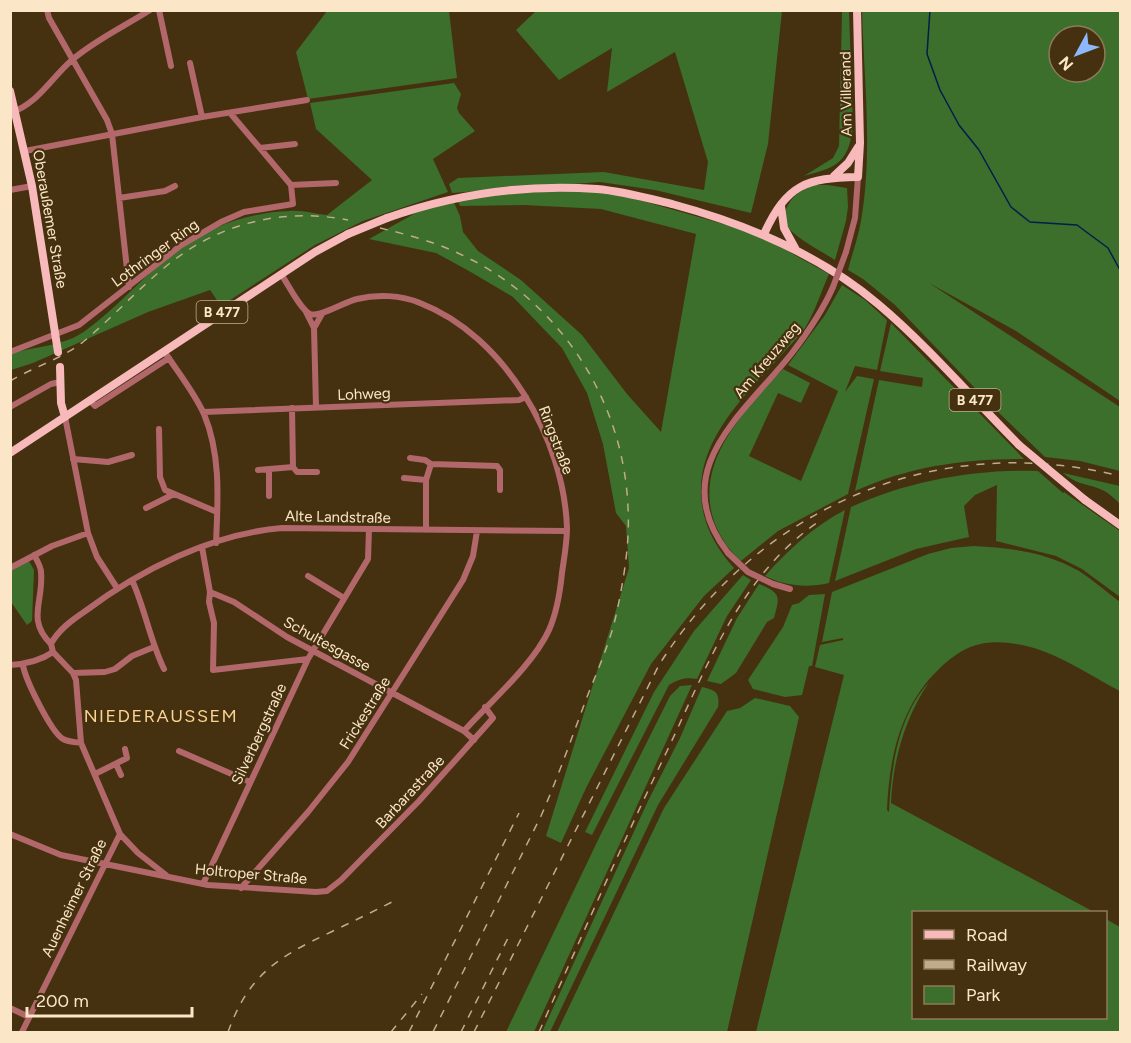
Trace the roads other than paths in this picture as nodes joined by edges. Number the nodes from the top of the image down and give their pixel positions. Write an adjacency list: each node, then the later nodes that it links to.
1 (47, 10): 5 (street)
2 (150, 10): 5 (street)
3 (159, 10): 7 (street)
4 (858, 10): 14 (main road, Am Villerand)
5 (72, 59): 10 (street); 13 (street)
6 (190, 63): 12 (street)
7 (171, 66)
8 (10, 91): 10 (main road, Oberaußemer Straße)
9 (307, 100): 11 (street)
10 (13, 112): 17 (main road, Oberaußemer Straße)
11 (231, 114): 12 (street); 16 (street)
12 (201, 117): 13 (street)
13 (112, 134): 17 (street); 25 (street)
14 (860, 143): 18 (main road); 19 (main road, Am Villerand)
15 (296, 144): 16 (street)
16 (260, 148): 21 (street)
17 (25, 151): 22 (main road, Oberaußemer Straße)
18 (832, 177): 19 (main road); 26 (main road)
19 (858, 177): 78 (street, Am Kreuzweg, bridge)
20 (336, 183): 21 (street)
21 (291, 185): 30 (street, Lothringer Ring)
22 (32, 186): 24 (street); 34 (main road, Oberaußemer Straße)
23 (175, 186): 25 (street)
24 (10, 190)
25 (119, 198): 30 (street)
26 (781, 205): 27 (main road); 28 (main road)
27 (764, 234): 28 (main road, B 477); 29 (main road, B 477, bridge)
28 (797, 251): 65 (main road, B 477, bridge)
29 (281, 274): 31 (street); 35 (main road, B 477)
30 (129, 287): 34 (street, Lothringer Ring)
31 (305, 310): 32 (street, Ringstraße); 33 (street)
32 (323, 312): 33 (street); 41 (street, Ringstraße)
33 (314, 328): 44 (street)
34 (56, 334): 36 (street, Lothringer Ring); 37 (main road, Oberaußemer Straße)
35 (164, 351): 38 (street); 42 (main road, B 477)
36 (10, 352)
37 (58, 352)
38 (169, 358): 42 (street); 46 (street)
39 (60, 367): 40 (main road)
40 (60, 382): 43 (street); 47 (main road)
41 (526, 397): 44 (street, Lohweg); 69 (street, Ringstraße)
42 (90, 401): 47 (main road, B 477)
43 (10, 407)
44 (316, 407): 45 (street, Lohweg)
45 (292, 408): 46 (street, Lohweg); 54 (street)
46 (203, 412): 64 (street)
47 (65, 417): 49 (main road, B 477); 52 (street)
48 (159, 429): 61 (street)
49 (10, 453)
50 (132, 455): 52 (street)
51 (410, 458): 53 (street)
52 (73, 459): 70 (street)
53 (431, 464): 59 (street); 60 (street)
54 (293, 467): 56 (street); 57 (street)
55 (258, 470): 56 (street)
56 (269, 470): 62 (street)
57 (317, 472)
58 (404, 478): 59 (street)
59 (426, 480): 67 (street)
60 (500, 490)
61 (174, 494): 63 (street); 64 (street)
62 (269, 496)
63 (146, 508)
64 (217, 512): 71 (street)
65 (1120, 525)
66 (369, 529): 67 (street, Alte Landstraße); 71 (street, Alte Landstraße); 80 (street, Silverbergstraße)
67 (426, 530): 68 (street, Alte Landstraße)
68 (477, 531): 69 (street, Alte Landstraße); 90 (street, Frickestraße)
69 (567, 531): 91 (street)
70 (88, 533): 73 (street); 77 (street)
71 (216, 543): 72 (street, Alte Landstraße)
72 (202, 547): 76 (street, Alte Landstraße); 79 (street)
73 (34, 555): 74 (street); 81 (street)
74 (10, 568)
75 (308, 576): 80 (street)
76 (132, 580): 77 (street, Alte Landstraße); 82 (street)
77 (117, 588): 81 (street, Alte Landstraße)
78 (790, 589)
79 (210, 592): 84 (street, Schultesgasse); 85 (street)
80 (345, 598): 84 (street, Silverbergstraße)
81 (51, 644): 83 (street)
82 (154, 647): 88 (street); 89 (street)
83 (53, 651): 86 (street); 89 (street)
84 (313, 651): 85 (street, Silverbergstraße); 90 (street, Schultesgasse)
85 (308, 660): 100 (street, Silverbergstraße)
86 (23, 664): 87 (street); 94 (street)
87 (10, 665)
88 (164, 669)
89 (73, 673): 94 (street, Auenheimer Straße)
90 (392, 694): 92 (street, Schultesgasse); 106 (street, Frickestraße)
91 (485, 707): 92 (street); 93 (street, Barbarastraße)
92 (464, 731): 93 (street, Schultesgasse)
93 (474, 740): 107 (street, Barbarastraße)
94 (81, 743): 98 (street, Auenheimer Straße)
95 (125, 749): 97 (street)
96 (179, 751): 100 (street)
97 (116, 764): 98 (street); 99 (street)
98 (95, 774): 102 (street, Auenheimer Straße)
99 (122, 775)
100 (250, 782): 105 (street, Silverbergstraße)
101 (10, 834): 103 (street, Holtroper Straße)
102 (120, 834): 103 (street, Auenheimer Straße); 104 (street, Holtroper Straße)
103 (103, 865): 104 (street, Holtroper Straße); 109 (street, Auenheimer Straße)
104 (167, 876): 105 (street, Holtroper Straße)
105 (203, 884): 106 (street, Holtroper Straße)
106 (241, 888): 107 (street, Holtroper Straße)
107 (332, 888)
108 (10, 1008): 109 (street)
109 (29, 1017): 110 (street, Auenheimer Straße)
110 (22, 1032)

